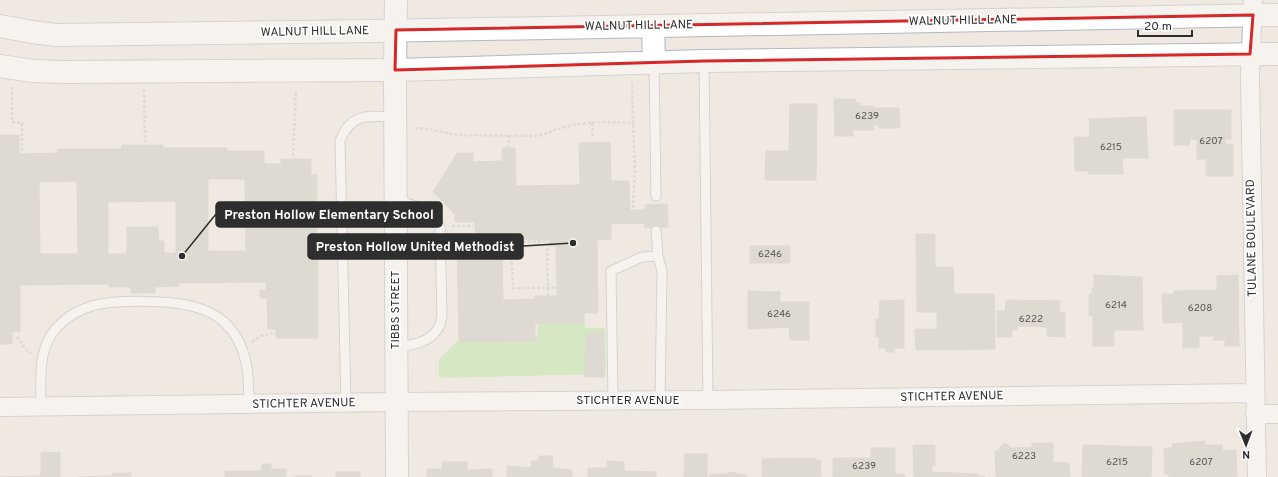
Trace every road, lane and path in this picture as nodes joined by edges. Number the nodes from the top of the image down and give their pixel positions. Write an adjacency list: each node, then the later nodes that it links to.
1 (396, 0): 6 (main road, TIBBS STREET)
2 (1253, 8): 3 (main road, WALNUT HILL LANE); 5 (main road, WALNUT HILL LANE); 7 (street, TULANE BOULEVARD)
3 (1278, 15)
4 (0, 26): 6 (main road, WALNUT HILL LANE)
5 (653, 26): 6 (main road, WALNUT HILL LANE); 10 (main road)
6 (396, 30): 11 (main road, TIBBS STREET)
7 (1250, 54): 8 (main road); 9 (main road); 40 (street, TULANE BOULEVARD)
8 (1278, 54)
9 (704, 61): 10 (main road); 41 (lane)
10 (654, 62): 11 (main road); 25 (lane)
11 (395, 70): 12 (main road); 16 (main road, TIBBS STREET)
12 (6, 74): 22 (path)
13 (632, 79): 18 (path)
14 (296, 85): 23 (path)
15 (144, 87): 21 (path)
16 (404, 122): 19 (path); 26 (main road, TIBBS STREET); 45 (lane)
17 (592, 123): 18 (path); 19 (path); 20 (path)
18 (633, 123): 27 (path)
19 (509, 135): 24 (path)
20 (593, 136)
21 (145, 142)
22 (22, 151)
23 (293, 156)
24 (508, 158)
25 (656, 196)
26 (395, 200): 28 (lane); 38 (main road, TIBBS STREET)
27 (633, 208)
28 (440, 226): 29 (path); 38 (lane)
29 (473, 226)
30 (656, 231): 31 (lane)
31 (658, 256): 42 (lane); 43 (lane)
32 (548, 288): 32 (path); 33 (path); 34 (path)
33 (556, 288)
34 (548, 296)
35 (273, 333): 37 (path)
36 (17, 337): 39 (path)
37 (251, 344)
38 (396, 347): 44 (main road, TIBBS STREET)
39 (34, 354)
40 (1255, 393): 41 (street, STICHTER AVENUE); 49 (street, TULANE BOULEVARD)
41 (708, 400): 43 (street, STICHTER AVENUE)
42 (613, 401): 43 (street, STICHTER AVENUE); 44 (street, STICHTER AVENUE)
43 (660, 401)
44 (396, 402): 45 (street, STICHTER AVENUE); 51 (main road, TIBBS STREET)
45 (346, 403): 46 (street, STICHTER AVENUE)
46 (250, 404): 48 (street, STICHTER AVENUE); 48 (lane)
47 (0, 407): 48 (street, STICHTER AVENUE)
48 (41, 407)
49 (1256, 414): 50 (street); 52 (street, TULANE BOULEVARD)
50 (1278, 414)
51 (397, 477)
52 (1256, 477)

